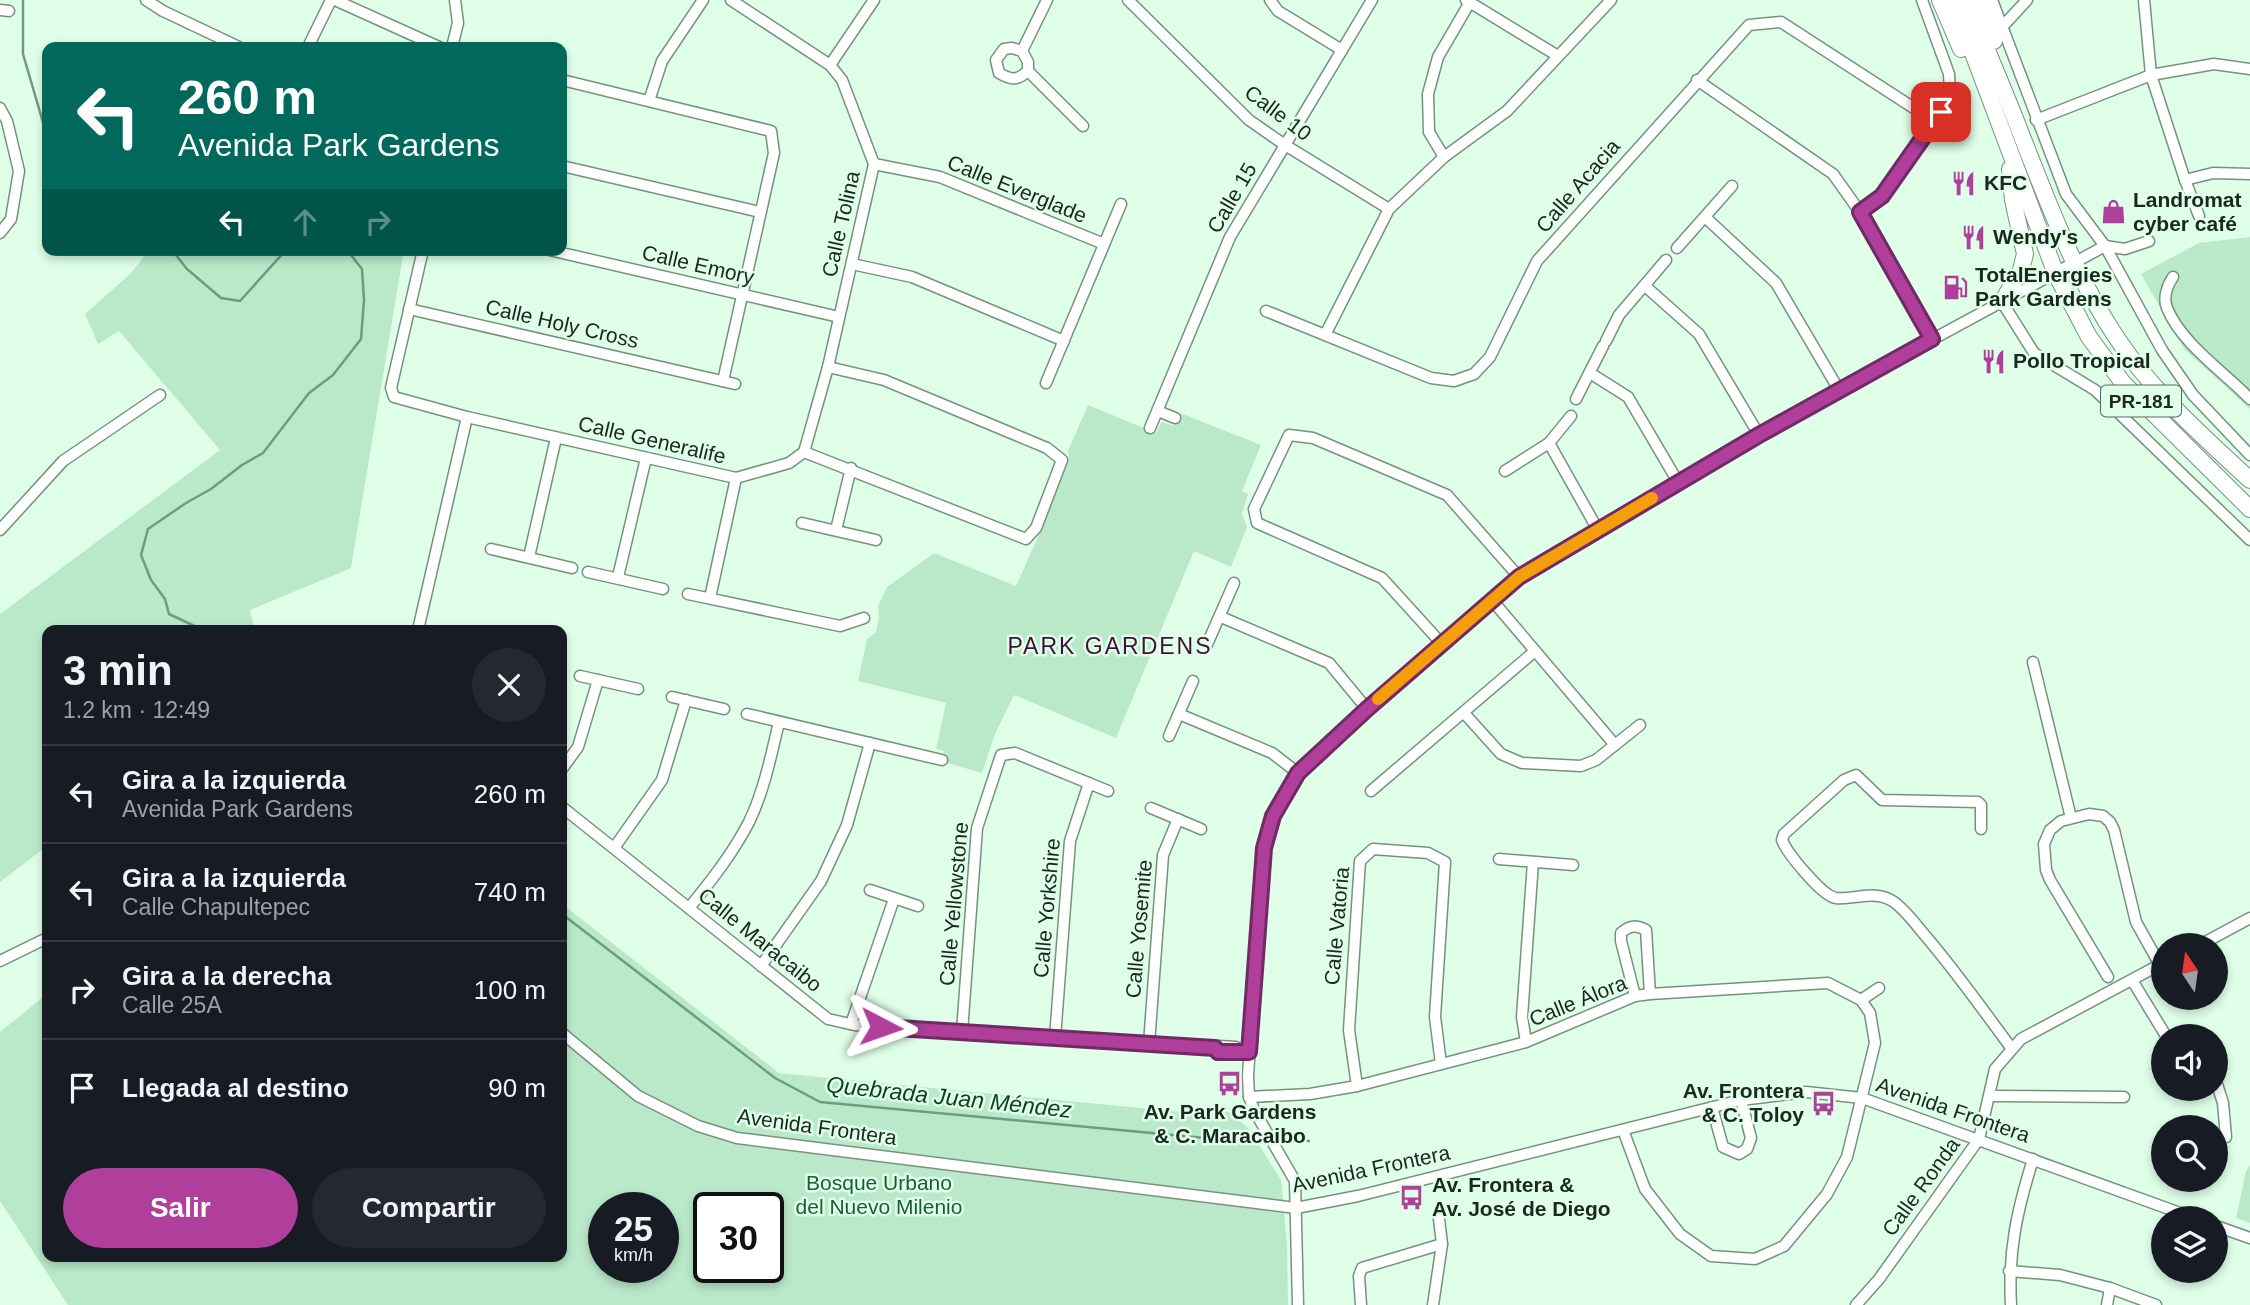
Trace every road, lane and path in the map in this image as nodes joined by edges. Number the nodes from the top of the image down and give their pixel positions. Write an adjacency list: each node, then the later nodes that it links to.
1 (146, 0): 23 (street)
2 (333, 0): 24 (street); 25 (street)
3 (455, 0): 26 (street)
4 (703, 0): 37 (street)
5 (731, 0): 21 (street)
6 (874, 0): 30 (street)
7 (1047, 0): 28 (street)
8 (1128, 0): 42 (street, Calle 10)
9 (1270, 0): 27 (street)
10 (1373, 0): 27 (street, Calle 15)
11 (1611, 0): 29 (street)
12 (1922, 0): 53 (street)
13 (1940, 0): 36 (highway)
14 (1953, 0): 36 (highway, PR-181)
15 (1967, 0): 56 (highway, PR-181)
16 (1980, 0): 56 (highway)
17 (1992, 0): 22 (street)
18 (2027, 0): 22 (street)
19 (2144, 0): 33 (street)
20 (1468, 1): 29 (street); 44 (street)
21 (747, 5): 30 (street)
22 (2002, 27): 40 (street)
23 (229, 42)
24 (311, 42)
25 (428, 42)
26 (453, 42)
27 (1342, 50): 42 (street, Calle 15)
28 (1022, 51): 32 (street); 32 (street)
29 (1558, 56): 44 (street)
30 (830, 65): 45 (street, Calle Tolina)
31 (2250, 69): 33 (street)
32 (1028, 71): 41 (street)
33 (2151, 75): 40 (street); 48 (street)
34 (1697, 80): 39 (street, Calle Acacia); 53 (street); 75 (street, Calle Acacia)
35 (567, 81): 37 (street)
36 (1989, 98): 43 (highway, PR-181)
37 (649, 101): 52 (street)
38 (0, 108): 57 (street)
39 (1923, 114)
40 (2036, 120): 60 (street)
41 (1083, 126)
42 (1285, 145): 51 (street, Calle 10); 87 (street, Calle 15)
43 (2008, 149): 67 (highway, PR-181); 71 (highway)
44 (1444, 157): 51 (street)
45 (874, 164): 59 (street, Calle Everglade); 65 (street, Calle Tolina)
46 (567, 167): 52 (street)
47 (2250, 174): 48 (street)
48 (2185, 180): 54 (street)
49 (1732, 186): 55 (street)
50 (1121, 205): 59 (street)
51 (1389, 209): 75 (street)
52 (760, 212): 70 (street)
53 (1860, 212): 76 (street)
54 (2199, 216)
55 (1706, 217): 61 (street); 83 (street)
56 (2056, 222): 66 (highway, PR-181)
57 (0, 233)
58 (2149, 241): 60 (street)
59 (1104, 244): 77 (street)
60 (2105, 246): 66 (street); 96 (street)
61 (1677, 248)
62 (567, 254): 70 (street, Calle Emory)
63 (422, 256): 72 (street)
64 (1666, 260): 69 (street)
65 (852, 264): 74 (street, Calle Tolina); 77 (street)
66 (2074, 264): 67 (street); 101 (highway, PR-181)
67 (2056, 274): 71 (street); 103 (highway, PR-181)
68 (2173, 277): 85 (street)
69 (1644, 286): 79 (street); 92 (street)
70 (742, 294): 74 (street, Calle Emory); 80 (street)
71 (2002, 302): 76 (street); 109 (street)
72 (409, 309): 80 (street, Calle Holy Cross); 89 (street, Calle Generalife)
73 (1266, 311): 75 (street, Calle Acacia)
74 (839, 317): 78 (street, Calle Tolina)
75 (1325, 335)
76 (1932, 339): 83 (street)
77 (1064, 341): 81 (street)
78 (828, 367): 95 (street, Calle Tolina); 98 (street)
79 (1590, 373): 86 (street); 102 (street)
80 (723, 381): 82 (street, Calle Holy Cross)
81 (1046, 383)
82 (735, 384)
83 (1839, 390): 92 (street)
84 (160, 395): 105 (street)
85 (2250, 398)
86 (1576, 399)
87 (1158, 411): 90 (street); 91 (street, Calle 15)
88 (1571, 416): 94 (street)
89 (467, 417): 93 (street, Calle Generalife); 123 (street)
90 (1175, 418)
91 (1150, 428)
92 (1759, 435): 102 (street)
93 (556, 438): 97 (street, Calle Generalife); 111 (street)
94 (1549, 443): 99 (street); 107 (street)
95 (804, 452): 98 (street); 100 (street, Calle Generalife)
96 (2250, 455)
97 (646, 458): 100 (street, Calle Generalife); 114 (street)
98 (851, 468): 106 (street)
99 (1505, 471)
100 (736, 478): 119 (street)
101 (2250, 481)
102 (1678, 482): 107 (street)
103 (2250, 509)
104 (802, 523): 106 (street)
105 (0, 530)
106 (836, 530): 108 (street)
107 (1598, 530): 115 (street)
108 (876, 540)
109 (2250, 540)
110 (491, 549): 111 (street)
111 (529, 557): 112 (street)
112 (572, 568)
113 (589, 572): 114 (street)
114 (618, 577): 117 (street)
115 (1519, 577): 120 (street); 124 (street)
116 (1234, 583): 121 (street)
117 (663, 589)
118 (688, 594): 119 (street)
119 (710, 598): 122 (street)
120 (1492, 600): 124 (street); 126 (street)
121 (1221, 617): 125 (street); 135 (street)
122 (864, 618)
123 (419, 625)
124 (1442, 644): 135 (street)
125 (1205, 649)
126 (1535, 651): 136 (street); 143 (street)
127 (2033, 662): 152 (street)
128 (580, 676): 129 (street)
129 (598, 680): 131 (street); 145 (street)
130 (1193, 681): 138 (street)
131 (638, 689)
132 (672, 697): 133 (street)
133 (686, 701): 134 (street); 156 (street)
134 (724, 709)
135 (1367, 709): 146 (street)
136 (1464, 713): 143 (street); 148 (street)
137 (747, 714): 139 (street)
138 (1178, 714): 141 (street); 146 (street)
139 (779, 722): 142 (street); 163 (street)
140 (1640, 726): 143 (street)
141 (1169, 736)
142 (870, 743): 144 (street); 169 (street)
143 (1615, 745)
144 (942, 760)
145 (567, 763)
146 (1298, 773): 185 (street)
147 (1089, 783): 149 (street); 179 (street, Calle Yellowstone); 181 (street, Calle Yorkshire)
148 (1371, 791)
149 (1108, 792)
150 (1151, 808): 153 (street)
151 (567, 811): 156 (street, Calle Maracaibo)
152 (2071, 818): 167 (street); 171 (street)
153 (1178, 819): 154 (street); 183 (street, Calle Yosemite)
154 (1201, 829)
155 (1981, 829): 184 (street)
156 (614, 848): 163 (street, Calle Maracaibo)
157 (1499, 859): 158 (street)
158 (1533, 862): 159 (street); 182 (street)
159 (1573, 865)
160 (870, 890): 161 (street)
161 (894, 899): 162 (street); 177 (street)
162 (919, 906)
163 (689, 908): 169 (street, Calle Maracaibo)
164 (2250, 918): 165 (street)
165 (2222, 933)
166 (42, 940): 168 (street)
167 (2151, 947)
168 (0, 961)
169 (761, 966): 177 (street, Calle Maracaibo)
170 (2151, 970): 172 (street, Calle Ronda)
171 (2108, 977)
172 (2132, 980): 178 (street); 184 (street, Calle Ronda)
173 (1879, 988): 176 (street)
174 (1650, 994): 175 (street, Calle Álora); 175 (street); 176 (street, Calle Álora)
175 (1635, 996): 182 (street, Calle Álora)
176 (1861, 1000): 191 (street)
177 (851, 1024): 179 (street, Calle Maracaibo)
178 (2159, 1024)
179 (962, 1032): 181 (street, Calle Maracaibo)
180 (567, 1037): 198 (street, Avenida Frontera)
181 (1055, 1038): 183 (street, Calle Maracaibo)
182 (1526, 1042): 186 (street, Calle Álora)
183 (1149, 1044): 185 (street, Calle Maracaibo)
184 (2012, 1049): 188 (street, Calle Ronda)
185 (1244, 1051): 189 (street)
186 (1441, 1064): 187 (street, Calle Álora); 187 (street, Calle Vatoria)
187 (1357, 1086): 189 (street, Calle Álora)
188 (1990, 1096): 190 (street); 195 (street, Calle Ronda)
189 (1250, 1097): 198 (street)
190 (2124, 1097)
191 (1862, 1098): 192 (street, Avenida Frontera); 194 (street); 195 (street, Avenida Frontera)
192 (1741, 1100): 193 (street, Avenida Frontera); 193 (street)
193 (1712, 1107): 194 (street, Avenida Frontera)
194 (1623, 1130): 198 (street, Avenida Frontera)
195 (1979, 1139): 196 (street, Avenida Frontera); 208 (street, Calle Ronda)
196 (2033, 1158): 197 (street, Avenida Frontera); 203 (street)
197 (2162, 1206)
198 (1296, 1208): 205 (street)
199 (1440, 1219): 202 (street)
200 (2228, 1230): 201 (street)
201 (2250, 1238)
202 (1443, 1244): 206 (street); 207 (street)
203 (2009, 1271): 204 (street); 209 (street)
204 (2110, 1289): 210 (street); 211 (street)
205 (1298, 1305)
206 (1361, 1305)
207 (1433, 1305)
208 (1856, 1305)
209 (2011, 1305)
210 (2107, 1305)
211 (2156, 1305)

